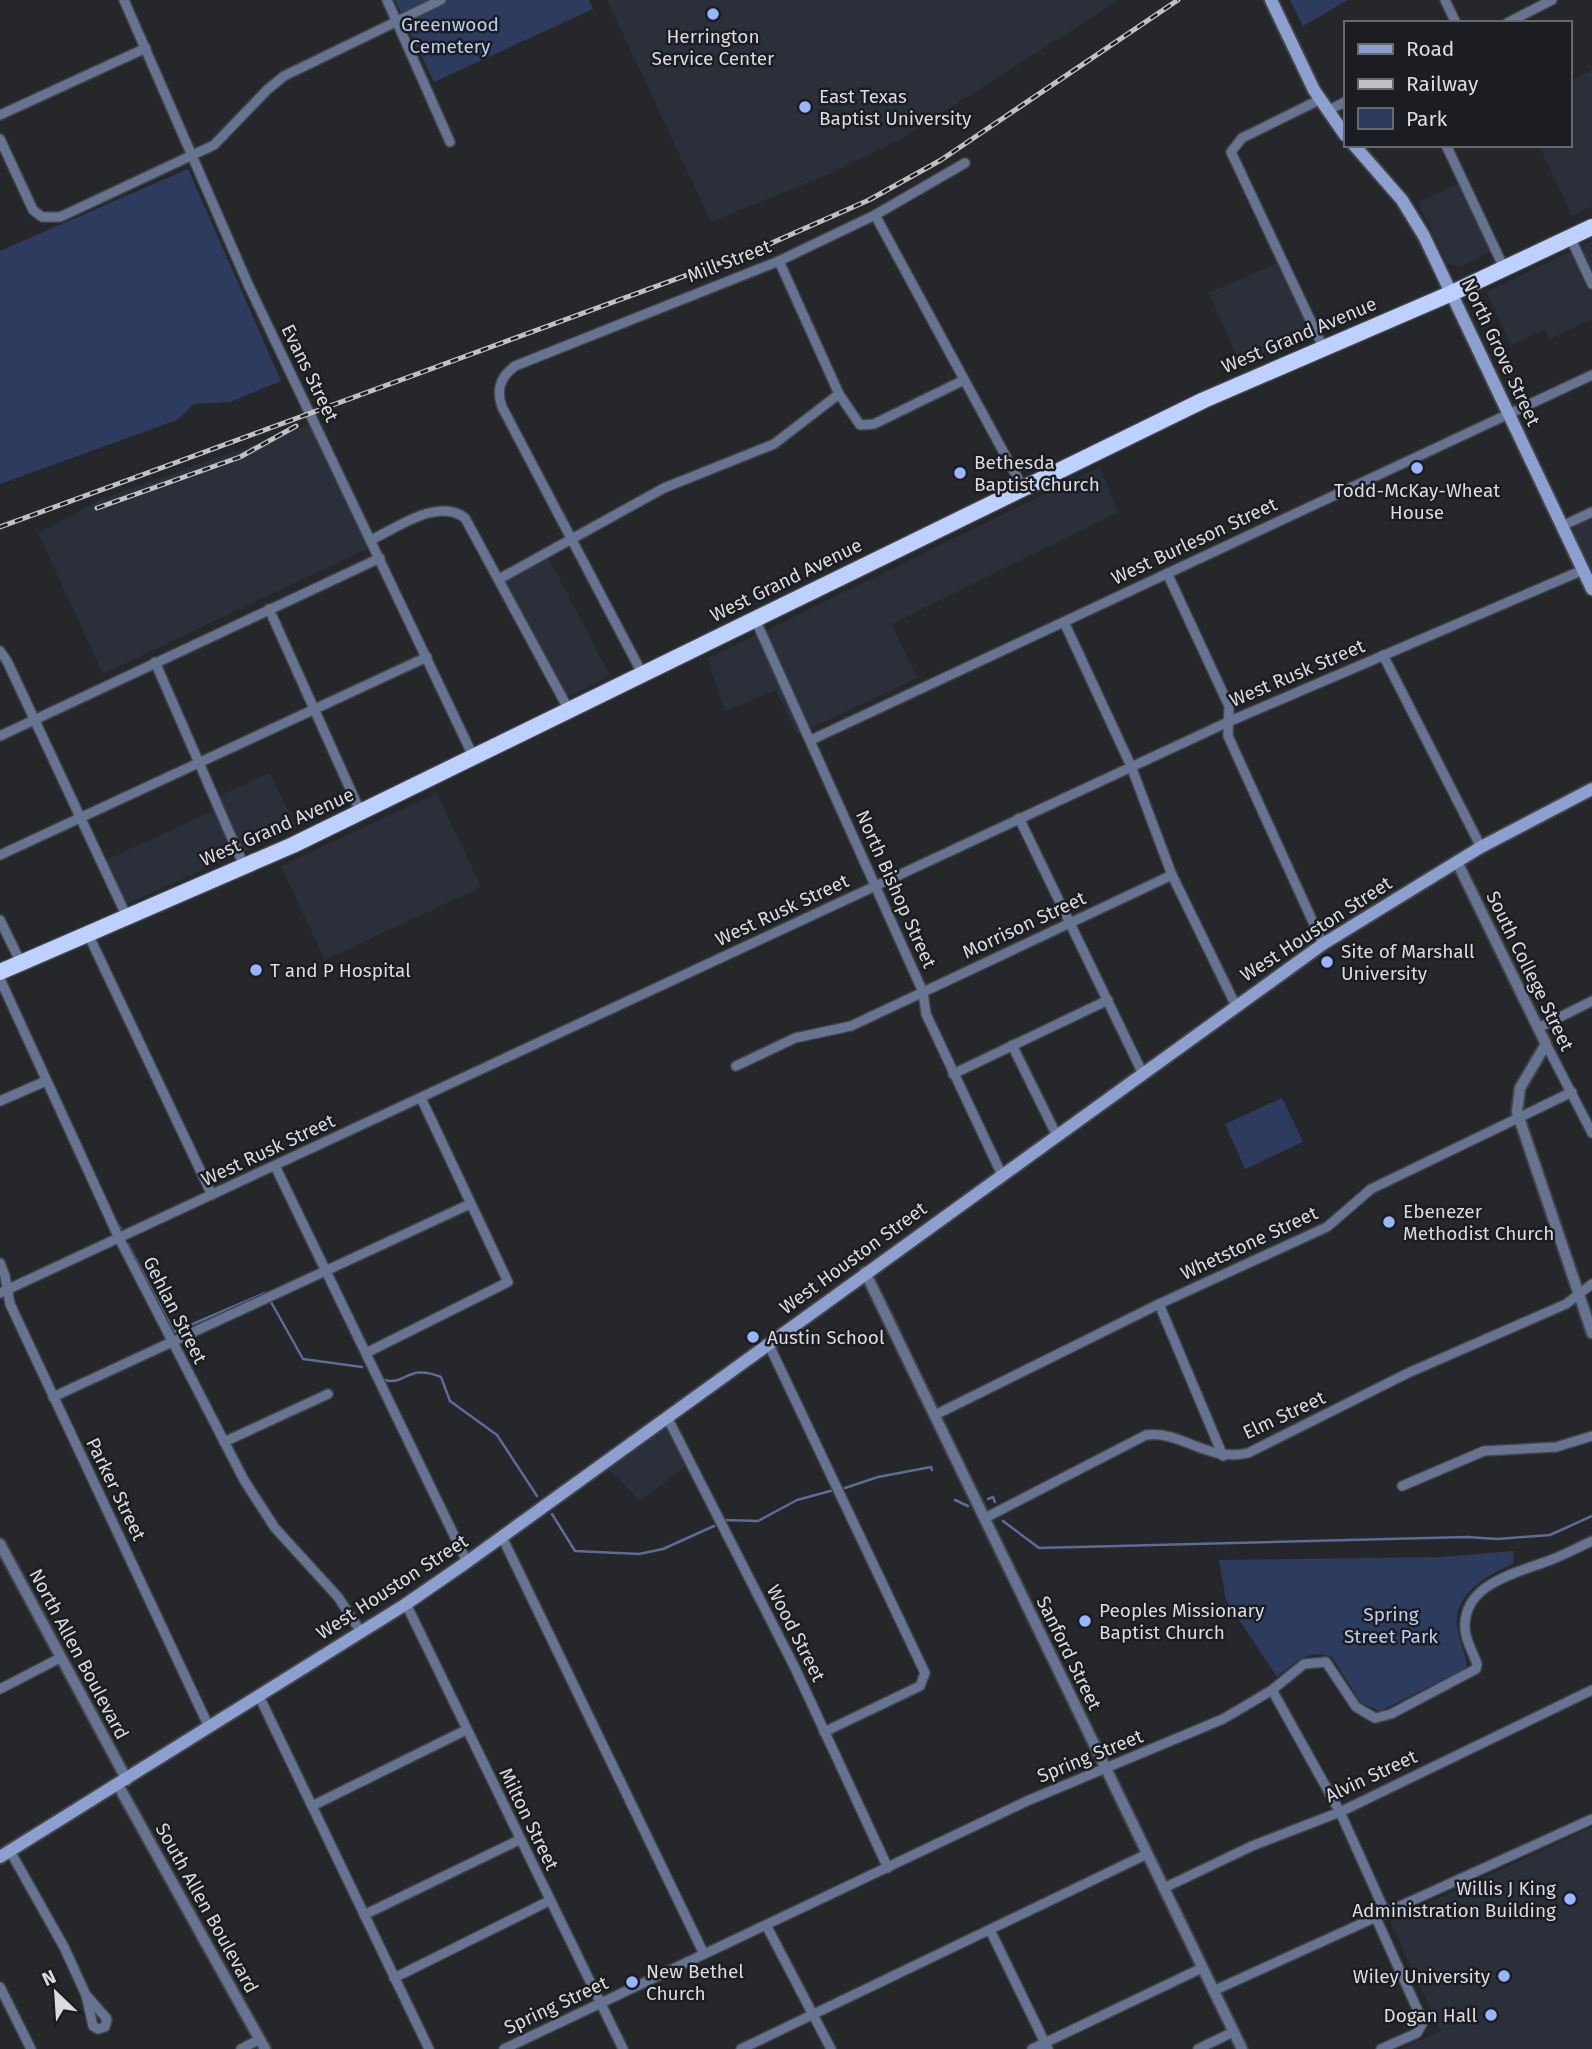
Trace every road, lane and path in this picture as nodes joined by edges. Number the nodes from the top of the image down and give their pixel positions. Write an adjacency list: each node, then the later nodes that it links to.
1 (124, 0): 10 (street, Evans Street)
2 (387, 0): 7 (street)
3 (441, 0): 7 (street)
4 (1271, 0): 12 (main road)
5 (1445, 0): 8 (street)
6 (1552, 0): 9 (street)
7 (398, 20): 16 (street); 19 (street)
8 (1455, 21)
9 (1511, 21)
10 (146, 48): 13 (street); 19 (street, Evans Street)
11 (1344, 102): 12 (street)
12 (1323, 105): 14 (main road); 28 (street)
13 (0, 115)
14 (1344, 134)
15 (0, 139): 19 (street)
16 (450, 142)
17 (1356, 147): 27 (main road, North Grove Street)
18 (1447, 147): 25 (street)
19 (194, 156): 36 (street, Evans Street)
20 (965, 163): 21 (street, Mill Street)
21 (875, 215): 24 (street, Mill Street); 30 (street)
22 (1592, 227): 23 (highway, West Grand Avenue)
23 (1570, 237): 25 (highway, West Grand Avenue); 26 (street)
24 (779, 261): 31 (street); 37 (street, Mill Street)
25 (1504, 268): 27 (highway, West Grand Avenue)
26 (1592, 284)
27 (1452, 293): 28 (highway, West Grand Avenue); 32 (main road, North Grove Street)
28 (1323, 347): 33 (highway, West Grand Avenue)
29 (1592, 374): 32 (street, West Burleson Street)
30 (964, 380): 31 (street); 33 (street)
31 (839, 394): 37 (street)
32 (1509, 413): 35 (main road, North Grove Street); 40 (street, West Burleson Street)
33 (1023, 488): 44 (highway, West Grand Avenue)
34 (1592, 512): 35 (street)
35 (1562, 526): 39 (main road, North Grove Street)
36 (371, 540): 38 (street, Evans Street); 41 (street)
37 (572, 541): 41 (street); 50 (street)
38 (380, 558): 43 (street); 48 (street, Evans Street)
39 (1583, 570): 42 (main road, North Grove Street); 47 (street, West Rusk Street)
40 (1167, 573): 45 (street, West Burleson Street); 54 (street)
41 (499, 579): 52 (street)
42 (1592, 589)
43 (269, 609): 49 (street); 51 (street)
44 (755, 618): 50 (highway, West Grand Avenue); 56 (street, North Bishop Street)
45 (1064, 622): 56 (street, West Burleson Street); 59 (street)
46 (0, 651): 53 (street)
47 (1383, 655): 54 (street, West Rusk Street); 64 (street)
48 (427, 657): 51 (street); 57 (street, Evans Street)
49 (155, 662): 53 (street); 58 (street)
50 (643, 675): 52 (highway, West Grand Avenue)
51 (315, 710): 58 (street); 61 (street)
52 (570, 712): 57 (highway, West Grand Avenue)
53 (34, 719): 55 (street); 63 (street)
54 (1227, 722): 59 (street, West Rusk Street); 74 (street)
55 (0, 736)
56 (811, 740): 69 (street, North Bishop Street)
57 (474, 758): 61 (highway, West Grand Avenue)
58 (199, 764): 63 (street); 67 (street)
59 (1131, 766): 62 (street, West Rusk Street); 68 (street)
60 (1592, 789): 64 (main road, West Houston Street)
61 (361, 813): 67 (highway, West Grand Avenue)
62 (1019, 818): 69 (street, West Rusk Street); 72 (street)
63 (81, 819): 65 (street); 70 (street)
64 (1481, 847): 66 (main road, West Houston Street)
65 (0, 855)
66 (1457, 862): 74 (main road, West Houston Street); 82 (street, South College Street)
67 (244, 866): 70 (highway, West Grand Avenue)
68 (1172, 875): 72 (street, Morrison Street); 81 (street)
69 (874, 887): 78 (street, North Bishop Street); 90 (street, West Rusk Street)
70 (127, 917): 73 (highway, West Grand Avenue)
71 (0, 920): 75 (street)
72 (1071, 923): 78 (street, Morrison Street); 79 (street)
73 (88, 934): 75 (highway, West Grand Avenue); 97 (street)
74 (1323, 944): 81 (main road, West Houston Street)
75 (21, 963): 76 (highway, West Grand Avenue)
76 (0, 972)
77 (0, 979): 88 (street, Gehlan Street)
78 (923, 992): 85 (street, Morrison Street); 86 (street, North Bishop Street)
79 (1108, 1000): 84 (street); 87 (street)
80 (1592, 1001): 82 (street)
81 (1236, 1006): 87 (main road, West Houston Street)
82 (1538, 1028): 83 (street, South College Street)
83 (1546, 1044): 89 (street, South College Street); 92 (street)
84 (1012, 1045): 86 (street); 94 (street)
85 (736, 1066)
86 (953, 1074): 96 (street, North Bishop Street)
87 (1143, 1074): 94 (main road, West Houston Street)
88 (46, 1080): 91 (street); 99 (street, Gehlan Street)
89 (1572, 1092): 92 (street, Whetstone Street); 93 (street, South College Street)
90 (421, 1098): 95 (street, West Rusk Street); 98 (street)
91 (0, 1101)
92 (1519, 1118): 105 (street); 106 (street, Whetstone Street)
93 (1592, 1133)
94 (1057, 1136): 96 (main road, West Houston Street)
95 (275, 1166): 97 (street, West Rusk Street); 101 (street)
96 (1002, 1175): 102 (main road, West Houston Street)
97 (212, 1195): 99 (street, West Rusk Street)
98 (470, 1204): 101 (street); 110 (street)
99 (119, 1238): 104 (street, West Rusk Street); 108 (street, Gehlan Street)
100 (0, 1263): 104 (street, Parker Street)
101 (326, 1271): 108 (street); 110 (street)
102 (865, 1272): 109 (main road, West Houston Street); 113 (street, Sanford Street)
103 (1592, 1284): 105 (street, Elm Street)
104 (4, 1291): 112 (street, Parker Street)
105 (1579, 1294): 107 (street); 117 (street, Elm Street)
106 (1159, 1304): 113 (street, Whetstone Street); 117 (street)
107 (1592, 1333)
108 (173, 1342): 112 (street); 116 (street, Gehlan Street)
109 (768, 1343): 114 (main road, West Houston Street); 133 (street)
110 (366, 1353): 123 (street)
111 (328, 1394): 116 (street)
112 (53, 1397): 131 (street, Parker Street)
113 (935, 1415): 119 (street, Sanford Street)
114 (667, 1417): 120 (main road, West Houston Street); 133 (street, Wood Street)
115 (1592, 1436): 118 (street)
116 (224, 1442): 125 (street, Gehlan Street)
117 (1223, 1456): 119 (street, Elm Street)
118 (1402, 1486)
119 (985, 1518): 134 (street, Sanford Street)
120 (502, 1537): 123 (main road, West Houston Street); 149 (street)
121 (1592, 1541): 128 (street, Spring Street)
122 (0, 1544): 126 (street, North Allen Boulevard)
123 (467, 1562): 124 (main road, West Houston Street)
124 (405, 1604): 125 (main road, West Houston Street); 132 (street, Milton Street)
125 (361, 1632): 130 (main road, West Houston Street)
126 (60, 1658): 127 (street); 135 (street, North Allen Boulevard)
127 (0, 1689)
128 (1272, 1690): 134 (street, Spring Street); 137 (street)
129 (1592, 1690): 137 (street, Alvin Street)
130 (259, 1696): 131 (main road, West Houston Street); 136 (street)
131 (209, 1727): 135 (main road, West Houston Street)
132 (466, 1730): 136 (street); 139 (street, Milton Street)
133 (824, 1732): 142 (street, Wood Street)
134 (1105, 1769): 141 (street, Sanford Street); 142 (street, Spring Street)
135 (122, 1782): 140 (main road, West Houston Street); 158 (street, South Allen Boulevard)
136 (312, 1807): 145 (street)
137 (1340, 1812): 143 (street, Alvin Street); 146 (street)
138 (1591, 1823): 146 (street)
139 (519, 1840): 144 (street, Milton Street); 145 (street)
140 (5, 1854): 154 (street)
141 (1147, 1854): 143 (street, Sanford Street); 148 (street)
142 (888, 1868): 147 (street, Spring Street)
143 (1164, 1888): 150 (street, Sanford Street)
144 (550, 1901): 151 (street); 155 (street, Milton Street)
145 (364, 1915): 151 (street)
146 (1381, 1916): 153 (street); 170 (street)
147 (766, 1925): 149 (street, Spring Street); 156 (street)
148 (990, 1930): 156 (street); 159 (street)
149 (704, 1954): 155 (street, Spring Street)
150 (1202, 1968): 153 (street, Sanford Street); 159 (street)
151 (394, 1978): 162 (street)
152 (0, 1987): 160 (street)
153 (1213, 1991): 157 (street, Sanford Street)
154 (86, 1995)
155 (600, 2003): 163 (street, Spring Street); 164 (street, Milton Street)
156 (812, 2016): 165 (street); 166 (street)
157 (1233, 2032): 168 (street); 169 (street, Sanford Street)
158 (263, 2044): 161 (street)
159 (1047, 2046): 167 (street)
160 (32, 2049)
161 (241, 2049)
162 (429, 2049)
163 (503, 2049)
164 (623, 2049)
165 (741, 2049)
166 (831, 2049)
167 (1032, 2049)
168 (1198, 2049)
169 (1241, 2049)
170 (1381, 2049)

